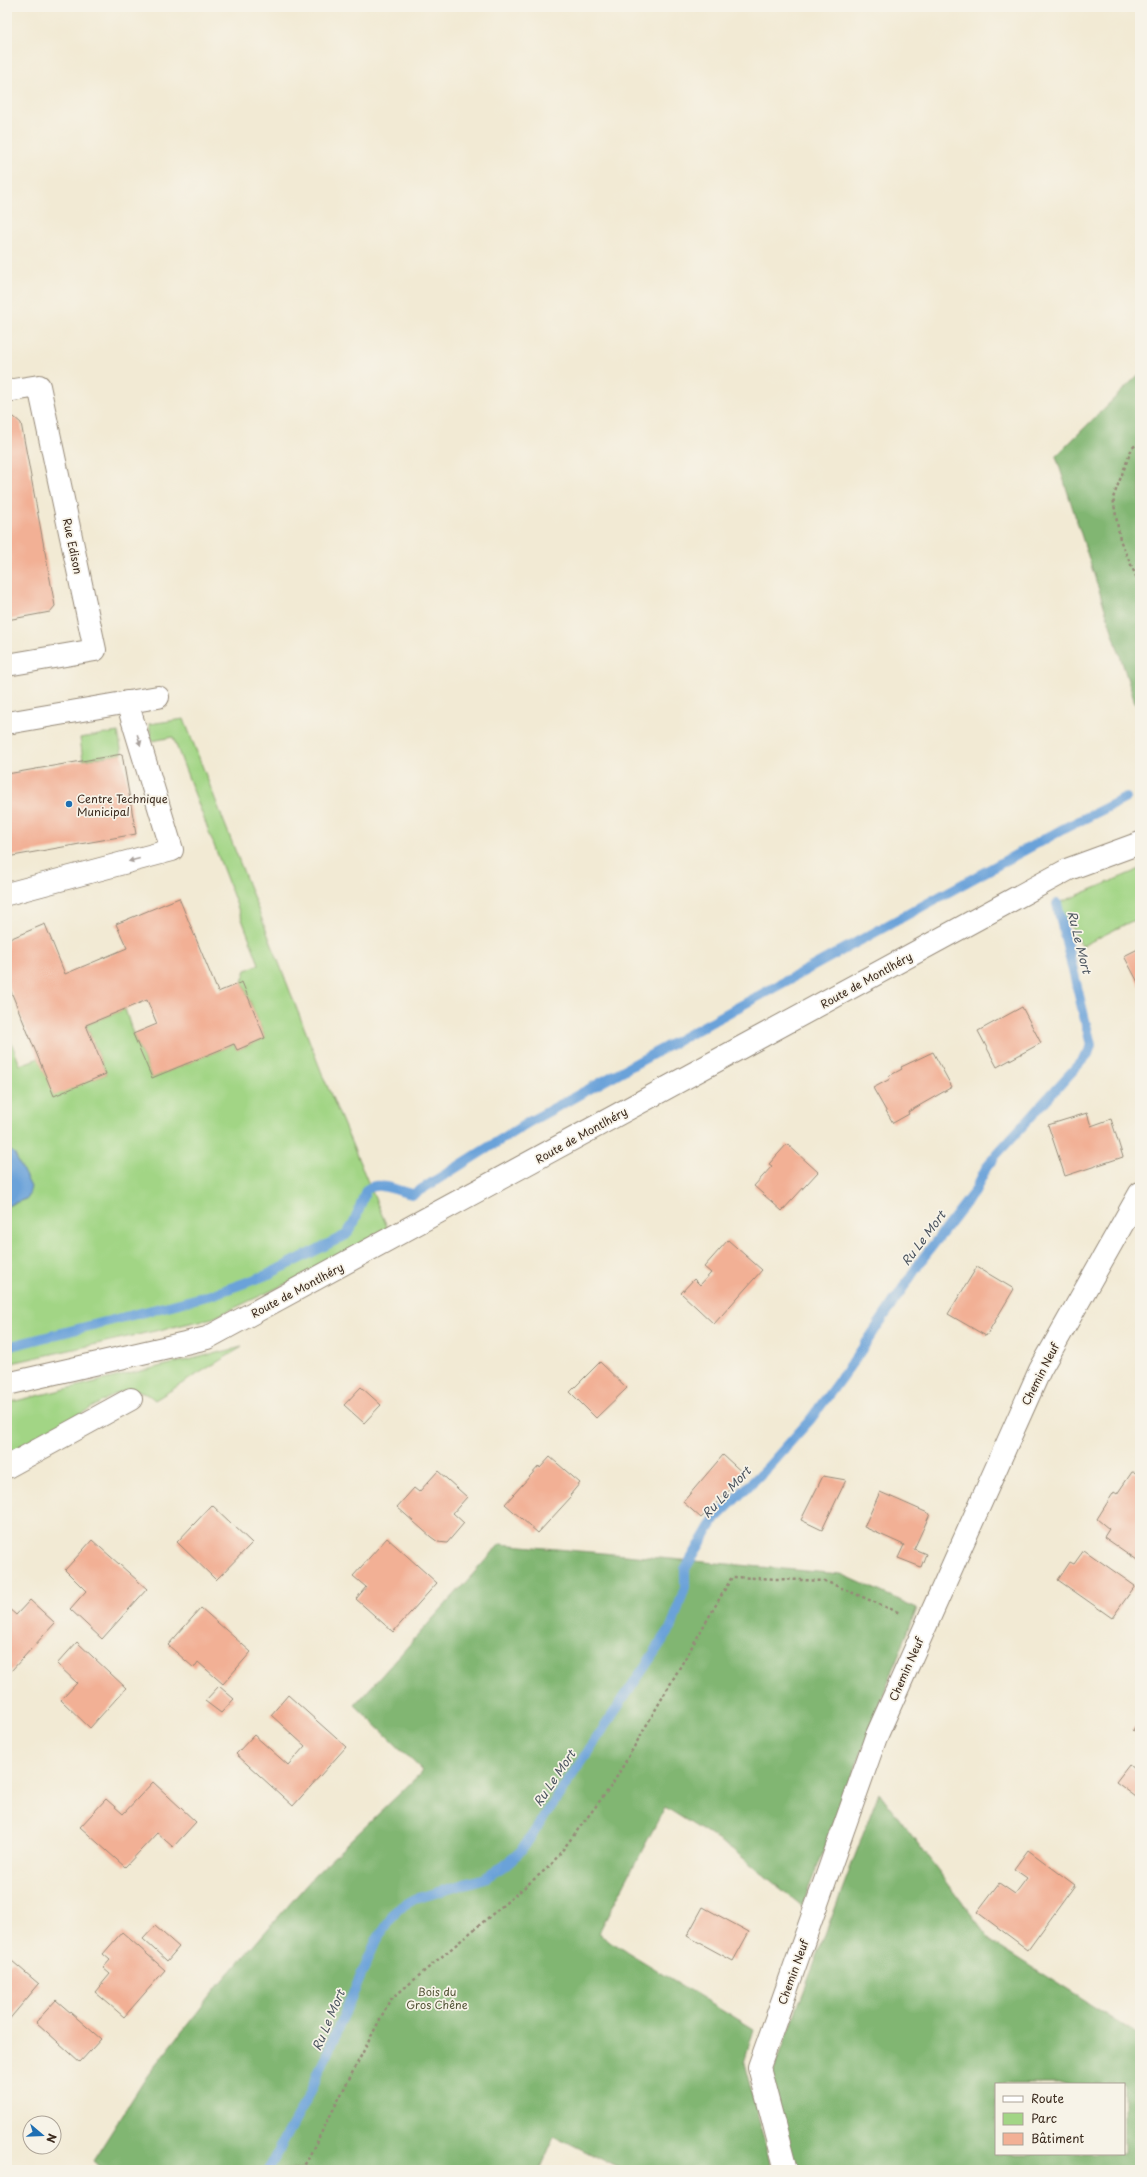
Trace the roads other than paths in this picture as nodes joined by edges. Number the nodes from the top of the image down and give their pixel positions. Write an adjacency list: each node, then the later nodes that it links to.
1 (7, 391): 2 (street, Rue Edison)
2 (7, 665)
3 (158, 697): 4 (street)
4 (127, 702): 5 (street); 7 (street, one-way to 7)
5 (7, 724)
6 (1140, 843): 9 (street, Route de Montlhéry)
7 (7, 894)
8 (1140, 1193): 12 (street, Chemin Neuf)
9 (7, 1384)
10 (131, 1399): 11 (street)
11 (7, 1467)
12 (786, 2170)

